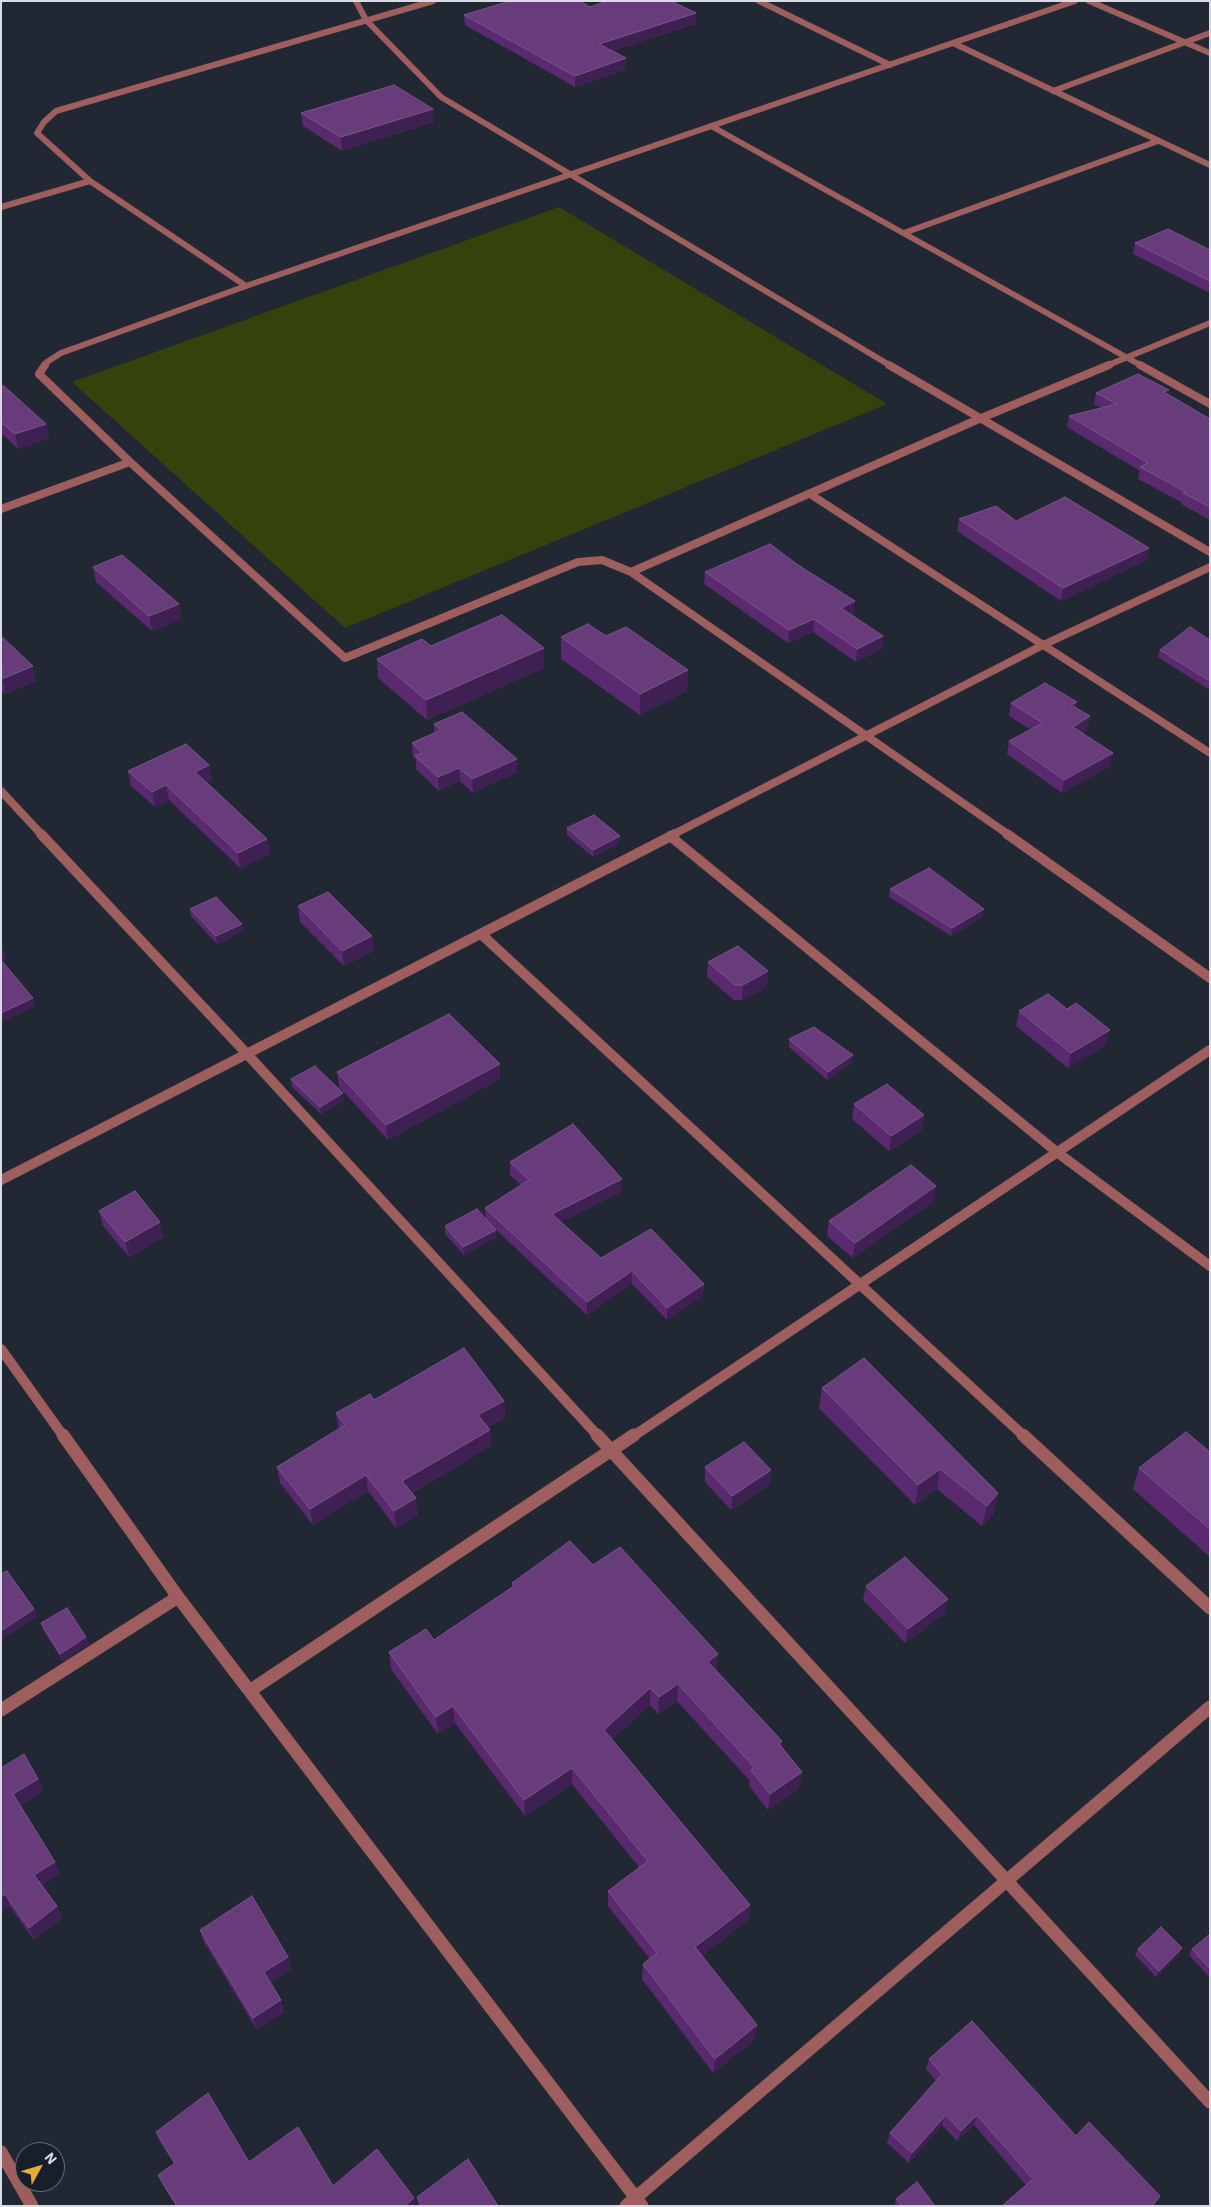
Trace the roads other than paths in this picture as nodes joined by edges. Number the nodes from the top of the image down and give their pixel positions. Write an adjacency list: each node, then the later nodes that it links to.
1 (356, 1): 6 (street)
2 (433, 1): 6 (street)
3 (759, 1): 11 (street)
4 (1075, 1): 9 (street)
5 (1089, 1): 8 (street)
6 (366, 20): 16 (street); 17 (street)
7 (1210, 33): 8 (street)
8 (1186, 42): 10 (street); 12 (street)
9 (953, 43): 11 (street); 12 (street)
10 (1210, 53)
11 (890, 65): 13 (street)
12 (1053, 90): 14 (street)
13 (711, 126): 16 (street); 19 (street)
14 (1158, 140): 15 (street); 19 (street)
15 (1210, 165)
16 (569, 175): 20 (street); 24 (street)
17 (90, 181): 18 (street); 20 (street)
18 (1, 207)
19 (904, 234): 22 (street)
20 (246, 286): 25 (street)
21 (1210, 323): 22 (street)
22 (1126, 358): 23 (street); 24 (street)
23 (1210, 404)
24 (979, 419): 26 (street); 28 (street)
25 (130, 462): 27 (street); 30 (street)
26 (810, 494): 30 (street); 31 (street)
27 (1, 509)
28 (1210, 552)
29 (1210, 567): 31 (street)
30 (631, 572): 32 (street)
31 (1043, 645): 32 (street); 33 (street)
32 (869, 736): 35 (street); 37 (street)
33 (1210, 753)
34 (1, 791): 39 (street)
35 (670, 836): 36 (street); 40 (street)
36 (482, 934): 39 (street); 43 (street)
37 (1210, 978)
38 (1210, 1050): 40 (street)
39 (247, 1054): 41 (street); 45 (street)
40 (1058, 1153): 42 (street); 43 (street)
41 (1, 1180)
42 (1210, 1266)
43 (860, 1285): 45 (street); 47 (street)
44 (1, 1349): 46 (street)
45 (612, 1450): 48 (street); 51 (street)
46 (178, 1597): 48 (street); 50 (street)
47 (1210, 1608)
48 (251, 1690): 54 (street)
49 (1210, 1707): 51 (street)
50 (1, 1710)
51 (1007, 1880): 52 (street); 54 (street)
52 (1210, 2102)
53 (1, 2152): 55 (street)
54 (635, 2203)
55 (32, 2206)

